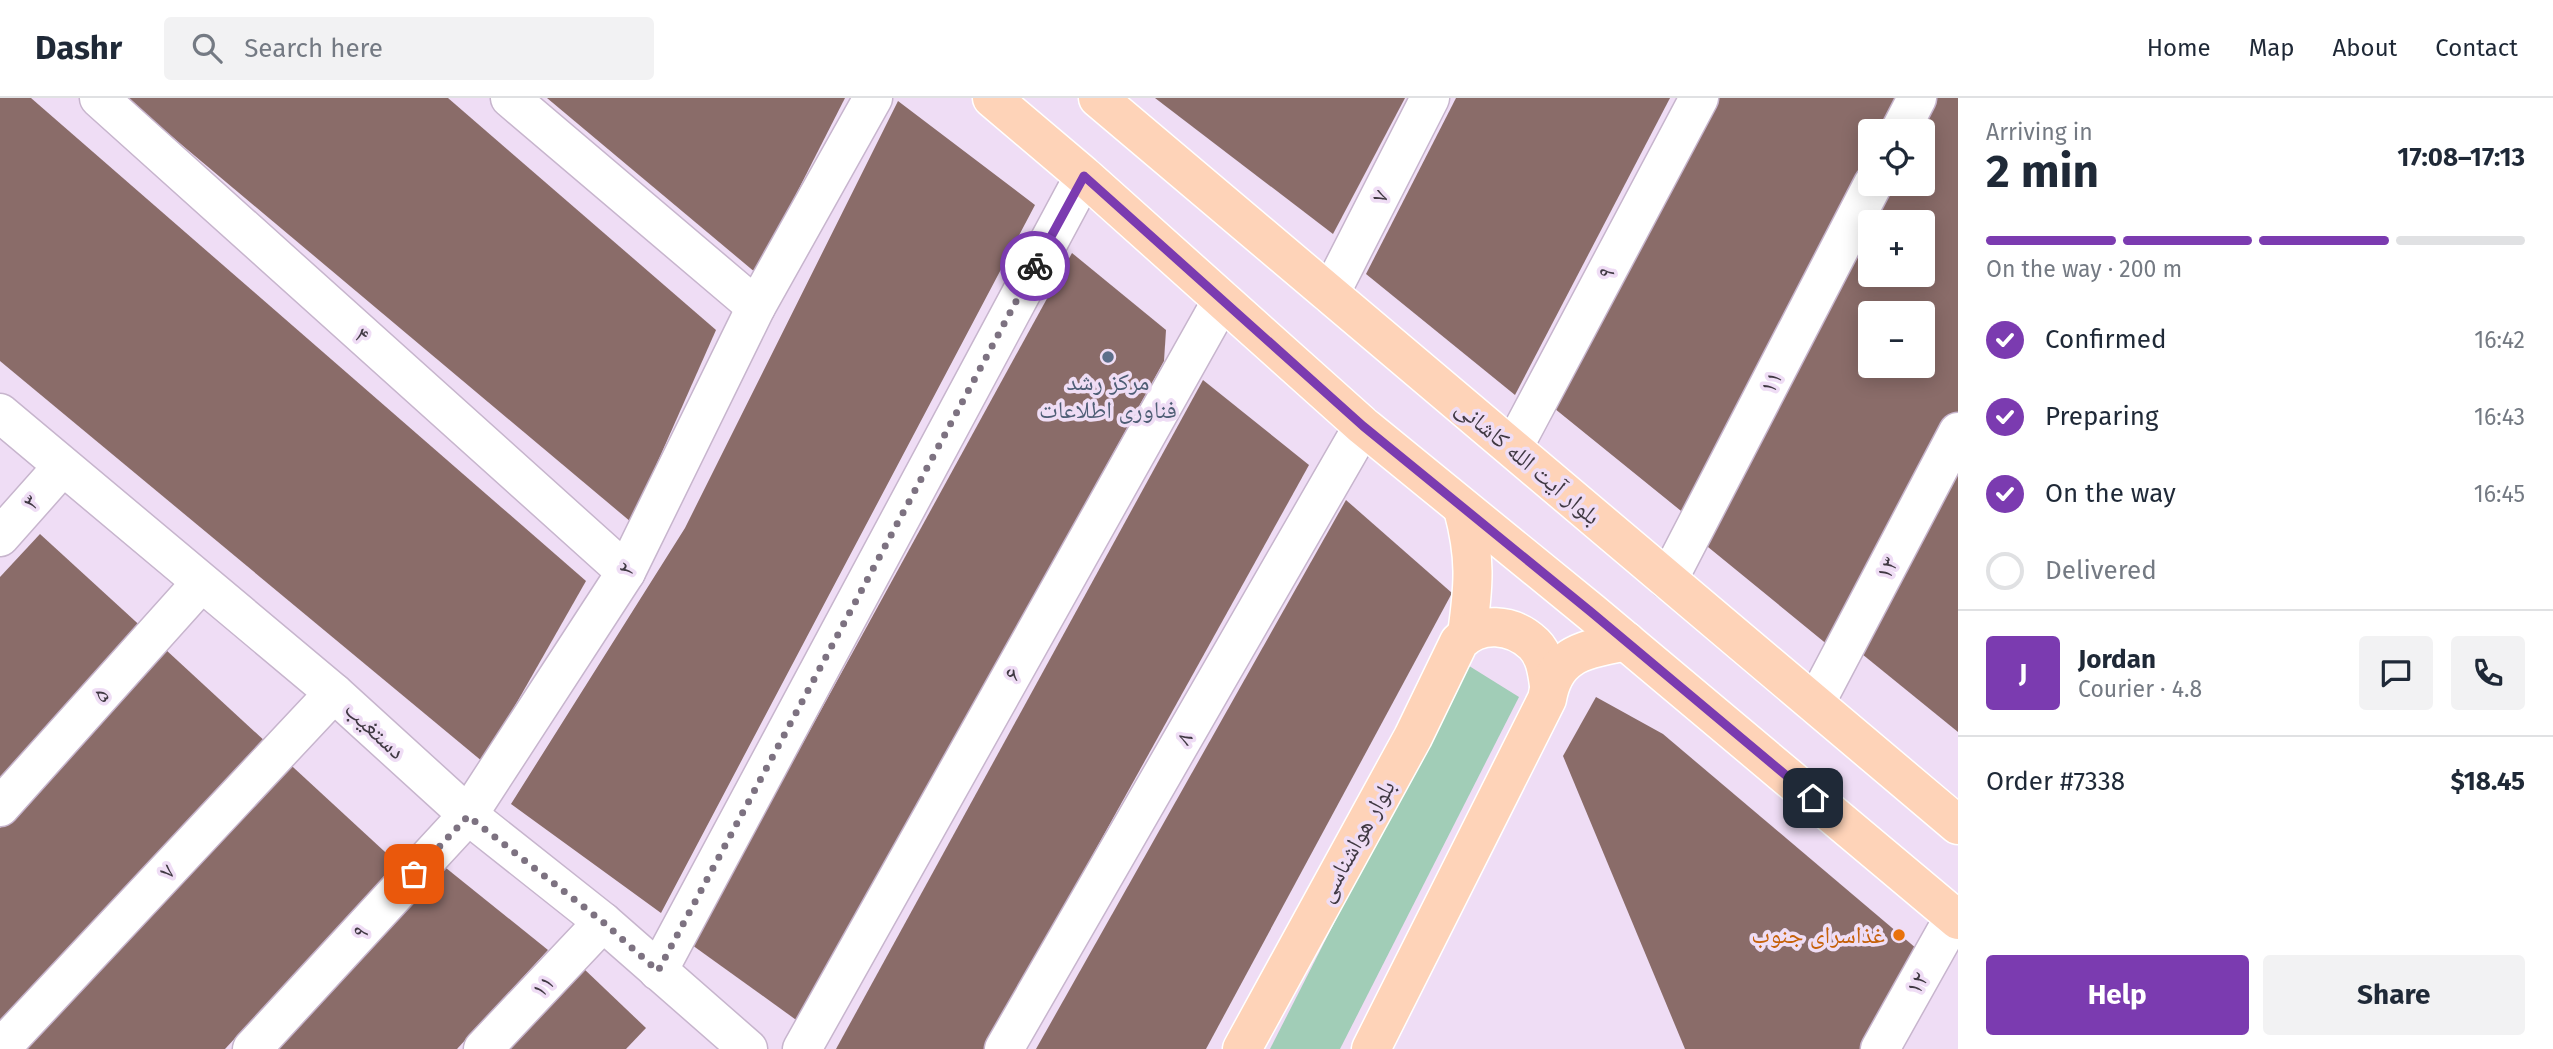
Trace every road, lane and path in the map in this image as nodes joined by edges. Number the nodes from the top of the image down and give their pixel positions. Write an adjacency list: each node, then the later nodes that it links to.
1 (99, 98): 22 (street, ۴)
2 (510, 98): 14 (street)
3 (873, 98): 14 (street, ۲)
4 (992, 98): 10 (main road)
5 (1430, 98): 12 (street, ۷)
6 (1699, 98): 18 (street, ۹)
7 (1917, 98): 9 (street)
8 (1101, 99): 12 (main road, بلوار آیت الله کاشانی)
9 (1906, 119)
10 (1084, 176): 13 (main road); 35 (street)
11 (1867, 196): 23 (street, ۱۱)
12 (1330, 293): 18 (main road, بلوار آیت الله کاشانی)
13 (1222, 300): 16 (main road); 40 (street, ۶)
14 (756, 307): 22 (street, ۲)
15 (0, 413): 19 (street, دستغیب)
16 (1363, 426): 20 (main road); 41 (street, ۸)
17 (1958, 432): 29 (street, ۱۳)
18 (1513, 448): 23 (main road, بلوار آیت الله کاشانی)
19 (62, 467): 21 (street, ۳); 24 (street, دستغیب)
20 (1463, 509): 25 (main road); 26 (main road)
21 (0, 537)
22 (626, 572): 31 (street, ۲)
23 (1668, 580): 29 (main road, بلوار آیت الله کاشانی)
24 (201, 583): 28 (street, دستغیب); 30 (street, ۵)
25 (1467, 634): 27 (main road); 42 (main road, بلوار هواشناسی)
26 (1626, 641): 27 (main road); 33 (main road)
27 (1549, 685): 43 (main road)
28 (334, 693): 31 (street, دستغیب); 36 (street, ۷)
29 (1815, 704): 32 (main road, بلوار آیت الله کاشانی)
30 (0, 807)
31 (468, 816): 34 (street, دستغیب); 37 (street, ۹)
32 (1958, 825)
33 (1956, 919): 44 (street, ۱۲)
34 (603, 922): 35 (street, دستغیب); 38 (street, ۱۱)
35 (658, 971): 39 (street, دستغیب)
36 (0, 1049)
37 (252, 1049)
38 (483, 1049)
39 (748, 1049)
40 (802, 1049)
41 (1004, 1049)
42 (1242, 1049)
43 (1371, 1049)
44 (1880, 1049)

